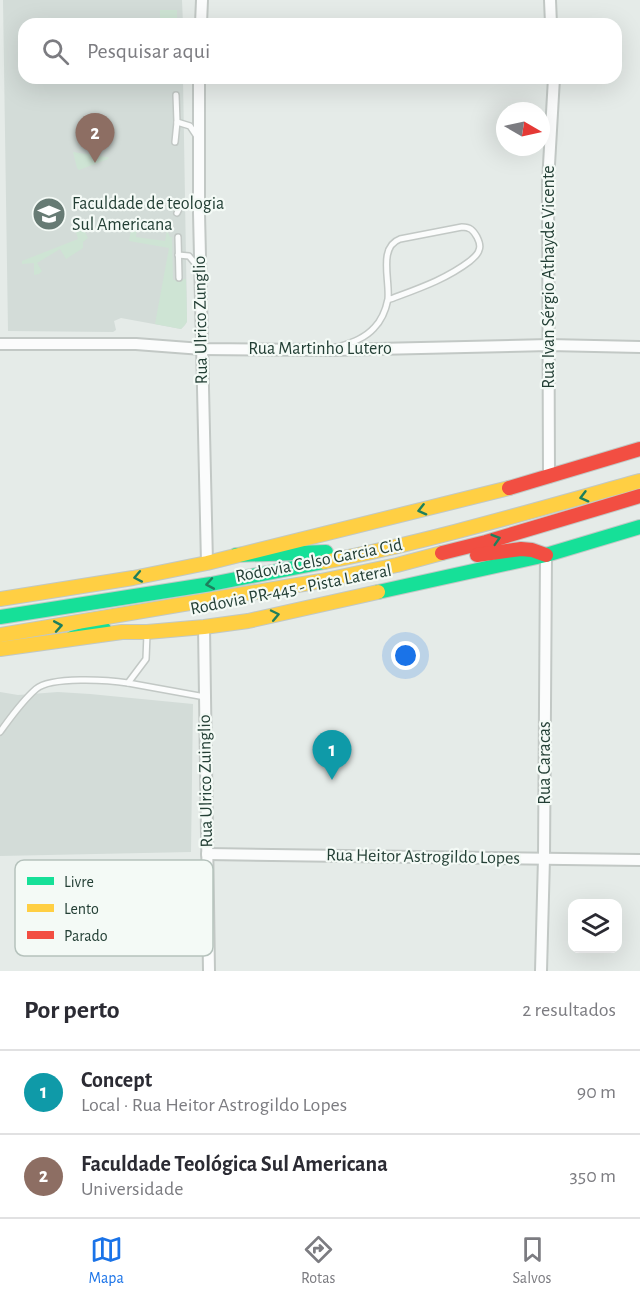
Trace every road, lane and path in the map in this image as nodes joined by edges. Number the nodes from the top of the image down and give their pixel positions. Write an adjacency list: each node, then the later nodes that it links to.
1 (202, 0): 3 (street)
2 (550, 0): 4 (street)
3 (201, 18)
4 (551, 18)
5 (199, 84): 9 (street, Rua Ulrico Zunglio)
6 (554, 84): 19 (street, Rua Ivan Sérgio Athayde Vicente)
7 (176, 95): 8 (lane)
8 (177, 122): 9 (lane); 10 (lane)
9 (199, 139): 11 (street, Rua Ulrico Zunglio)
10 (175, 142)
11 (199, 201): 12 (lane); 15 (street, Rua Ulrico Zunglio)
12 (177, 213)
13 (178, 237): 14 (lane)
14 (178, 255): 15 (lane); 16 (lane)
15 (200, 269): 21 (street, Rua Ulrico Zunglio)
16 (179, 278)
17 (388, 300): 17 (lane); 22 (lane)
18 (0, 344): 21 (street, Rua Martinho Lutero)
19 (549, 345): 20 (street, Rua Martinho Lutero); 22 (street, Rua Martinho Lutero); 24 (street, Rua Ivan Sérgio Athayde Vicente)
20 (640, 347)
21 (201, 349): 22 (street, Rua Martinho Lutero); 31 (street, Rua Ulrico Zunglio)
22 (332, 350)
23 (640, 449): 24 (main road, Rodovia Celso Garcia Cid)
24 (549, 477): 29 (main road, Rodovia Celso Garcia Cid, one-way to 29)
25 (640, 481): 28 (main road, Rodovia Celso Garcia Cid, one-way to 28)
26 (640, 496): 32 (main road, Rodovia Celso Garcia Cid, one-way to 26)
27 (640, 526): 30 (main road)
28 (383, 550): 29 (main road); 35 (main road, Rodovia Celso Garcia Cid, one-way to 35)
29 (236, 555): 31 (main road)
30 (546, 555): 32 (main road); 36 (main road, Rodovia PR-445 - Pista Lateral, one-way to 30); 45 (street, Rua Caracas)
31 (207, 563): 33 (main road, one-way to 33)
32 (397, 565): 34 (main road, Rodovia Celso Garcia Cid)
33 (0, 599)
34 (203, 601): 38 (main road, Rodovia Celso Garcia Cid, one-way to 34); 39 (main road)
35 (0, 618)
36 (204, 627): 37 (main road, Rodovia PR-445 - Pista Lateral); 42 (street, Rua Ulrico Zuinglio)
37 (147, 632): 39 (main road, Rodovia PR-445 - Pista Lateral); 41 (lane)
38 (0, 635)
39 (72, 638): 40 (main road)
40 (0, 650)
41 (128, 683): 42 (lane); 43 (lane)
42 (205, 697): 44 (street, Rua Ulrico Zuinglio)
43 (0, 732)
44 (207, 854): 45 (street, Rua Heitor Astrogildo Lopes); 46 (street, Rua Ulrico Zuinglio)
45 (544, 858): 47 (street, Rua Heitor Astrogildo Lopes); 50 (street, Rua Caracas)
46 (207, 860)
47 (640, 860)
48 (209, 956): 49 (street, Rua Ulrico Zuinglio)
49 (209, 971)
50 (541, 971)

